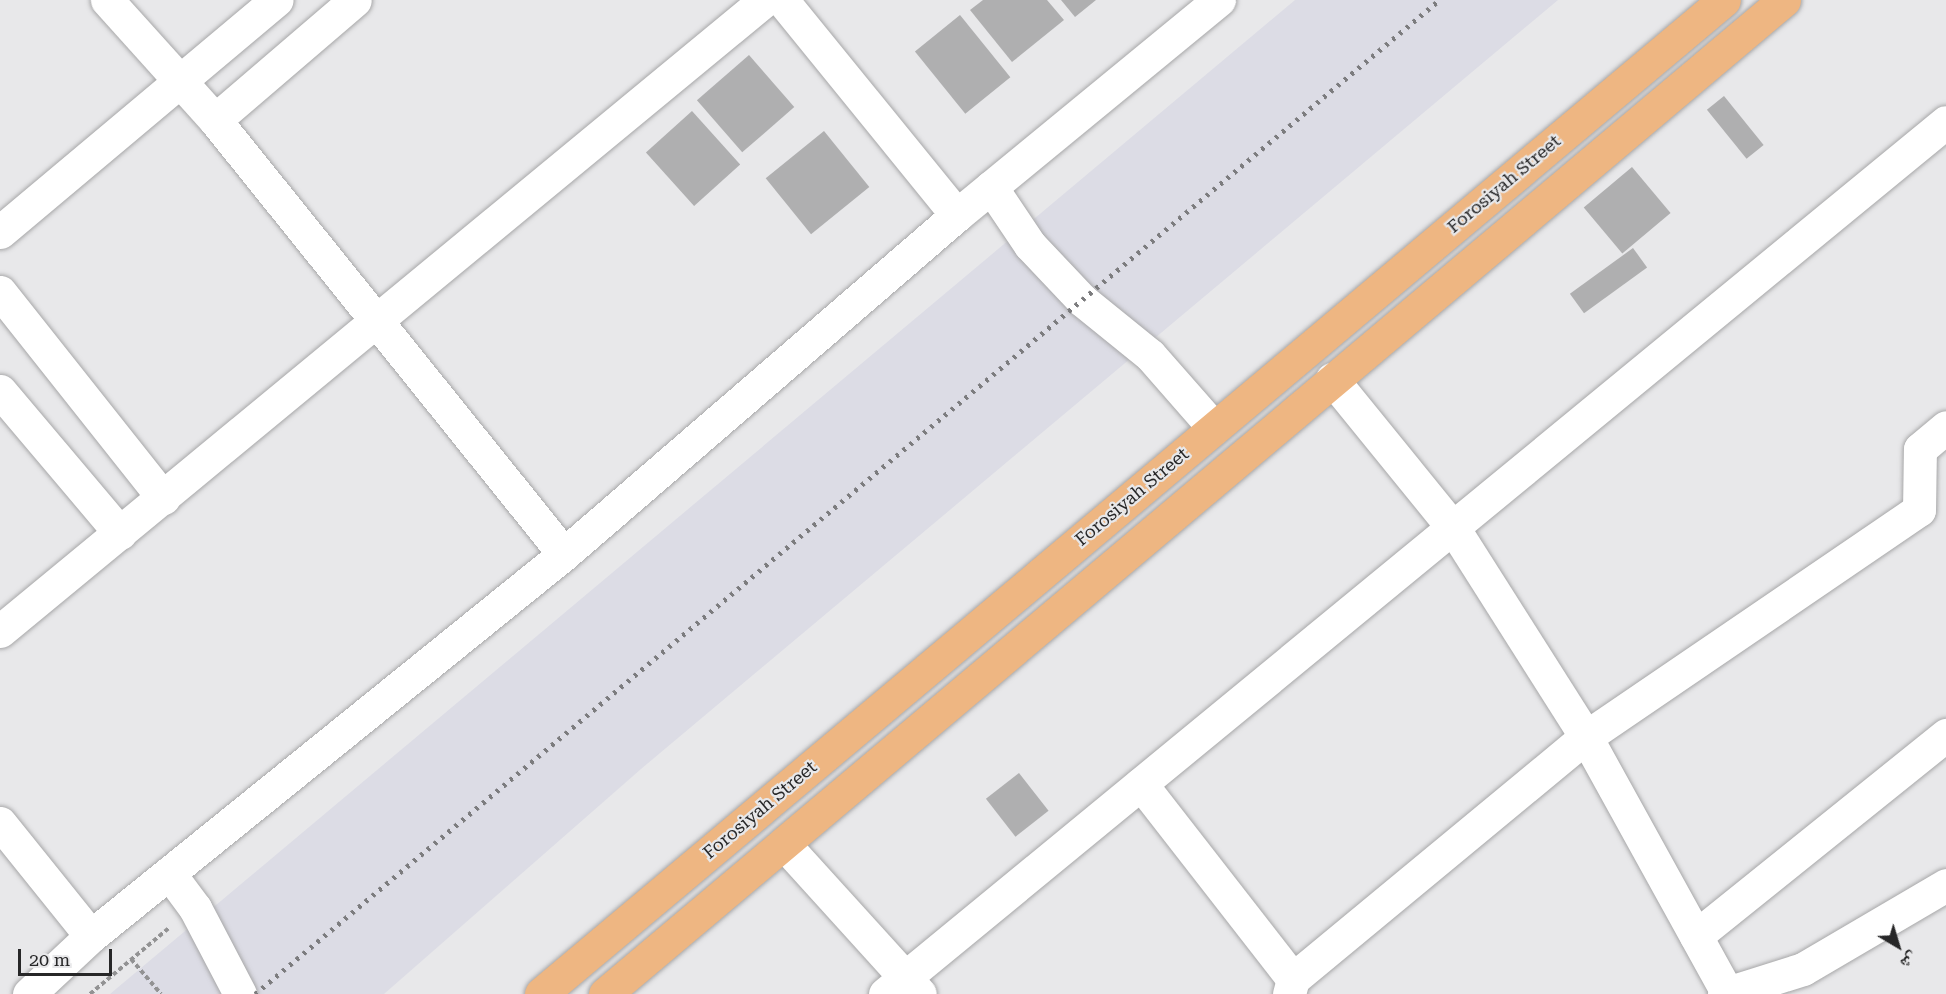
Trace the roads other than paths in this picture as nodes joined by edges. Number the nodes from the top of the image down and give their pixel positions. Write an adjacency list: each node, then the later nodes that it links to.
1 (106, 0): 9 (street)
2 (276, 0): 9 (street)
3 (355, 0): 10 (street)
4 (765, 0): 16 (street)
5 (782, 0): 13 (street)
6 (1219, 0): 12 (street)
7 (1724, 0): 20 (main road, Forosiyah Street)
8 (1784, 0): 17 (main road)
9 (179, 82): 10 (street); 14 (street)
10 (215, 120): 16 (street)
11 (1946, 122): 22 (street)
12 (991, 187): 13 (street); 20 (street)
13 (957, 215): 24 (street)
14 (0, 232)
15 (0, 292): 21 (street)
16 (374, 322): 21 (street); 24 (street)
17 (1332, 379): 22 (street); 30 (main road)
18 (0, 391): 23 (street)
19 (1946, 427): 27 (street)
20 (1214, 428): 40 (main road, Forosiyah Street)
21 (163, 498): 23 (street)
22 (1454, 529): 27 (street); 28 (street)
23 (120, 533): 25 (street)
24 (564, 554): 31 (street)
25 (0, 631)
26 (1946, 735): 34 (street)
27 (1586, 737): 34 (street); 35 (street)
28 (1140, 784): 35 (street); 36 (street)
29 (0, 823): 33 (street)
30 (784, 844): 36 (street); 41 (main road)
31 (169, 873): 33 (street); 39 (street)
32 (1946, 885): 37 (street)
33 (91, 936): 38 (street)
34 (1696, 936): 37 (street)
35 (1291, 987)
36 (903, 988)
37 (1726, 993)
38 (29, 994)
39 (240, 994)
40 (541, 994)
41 (606, 994)

